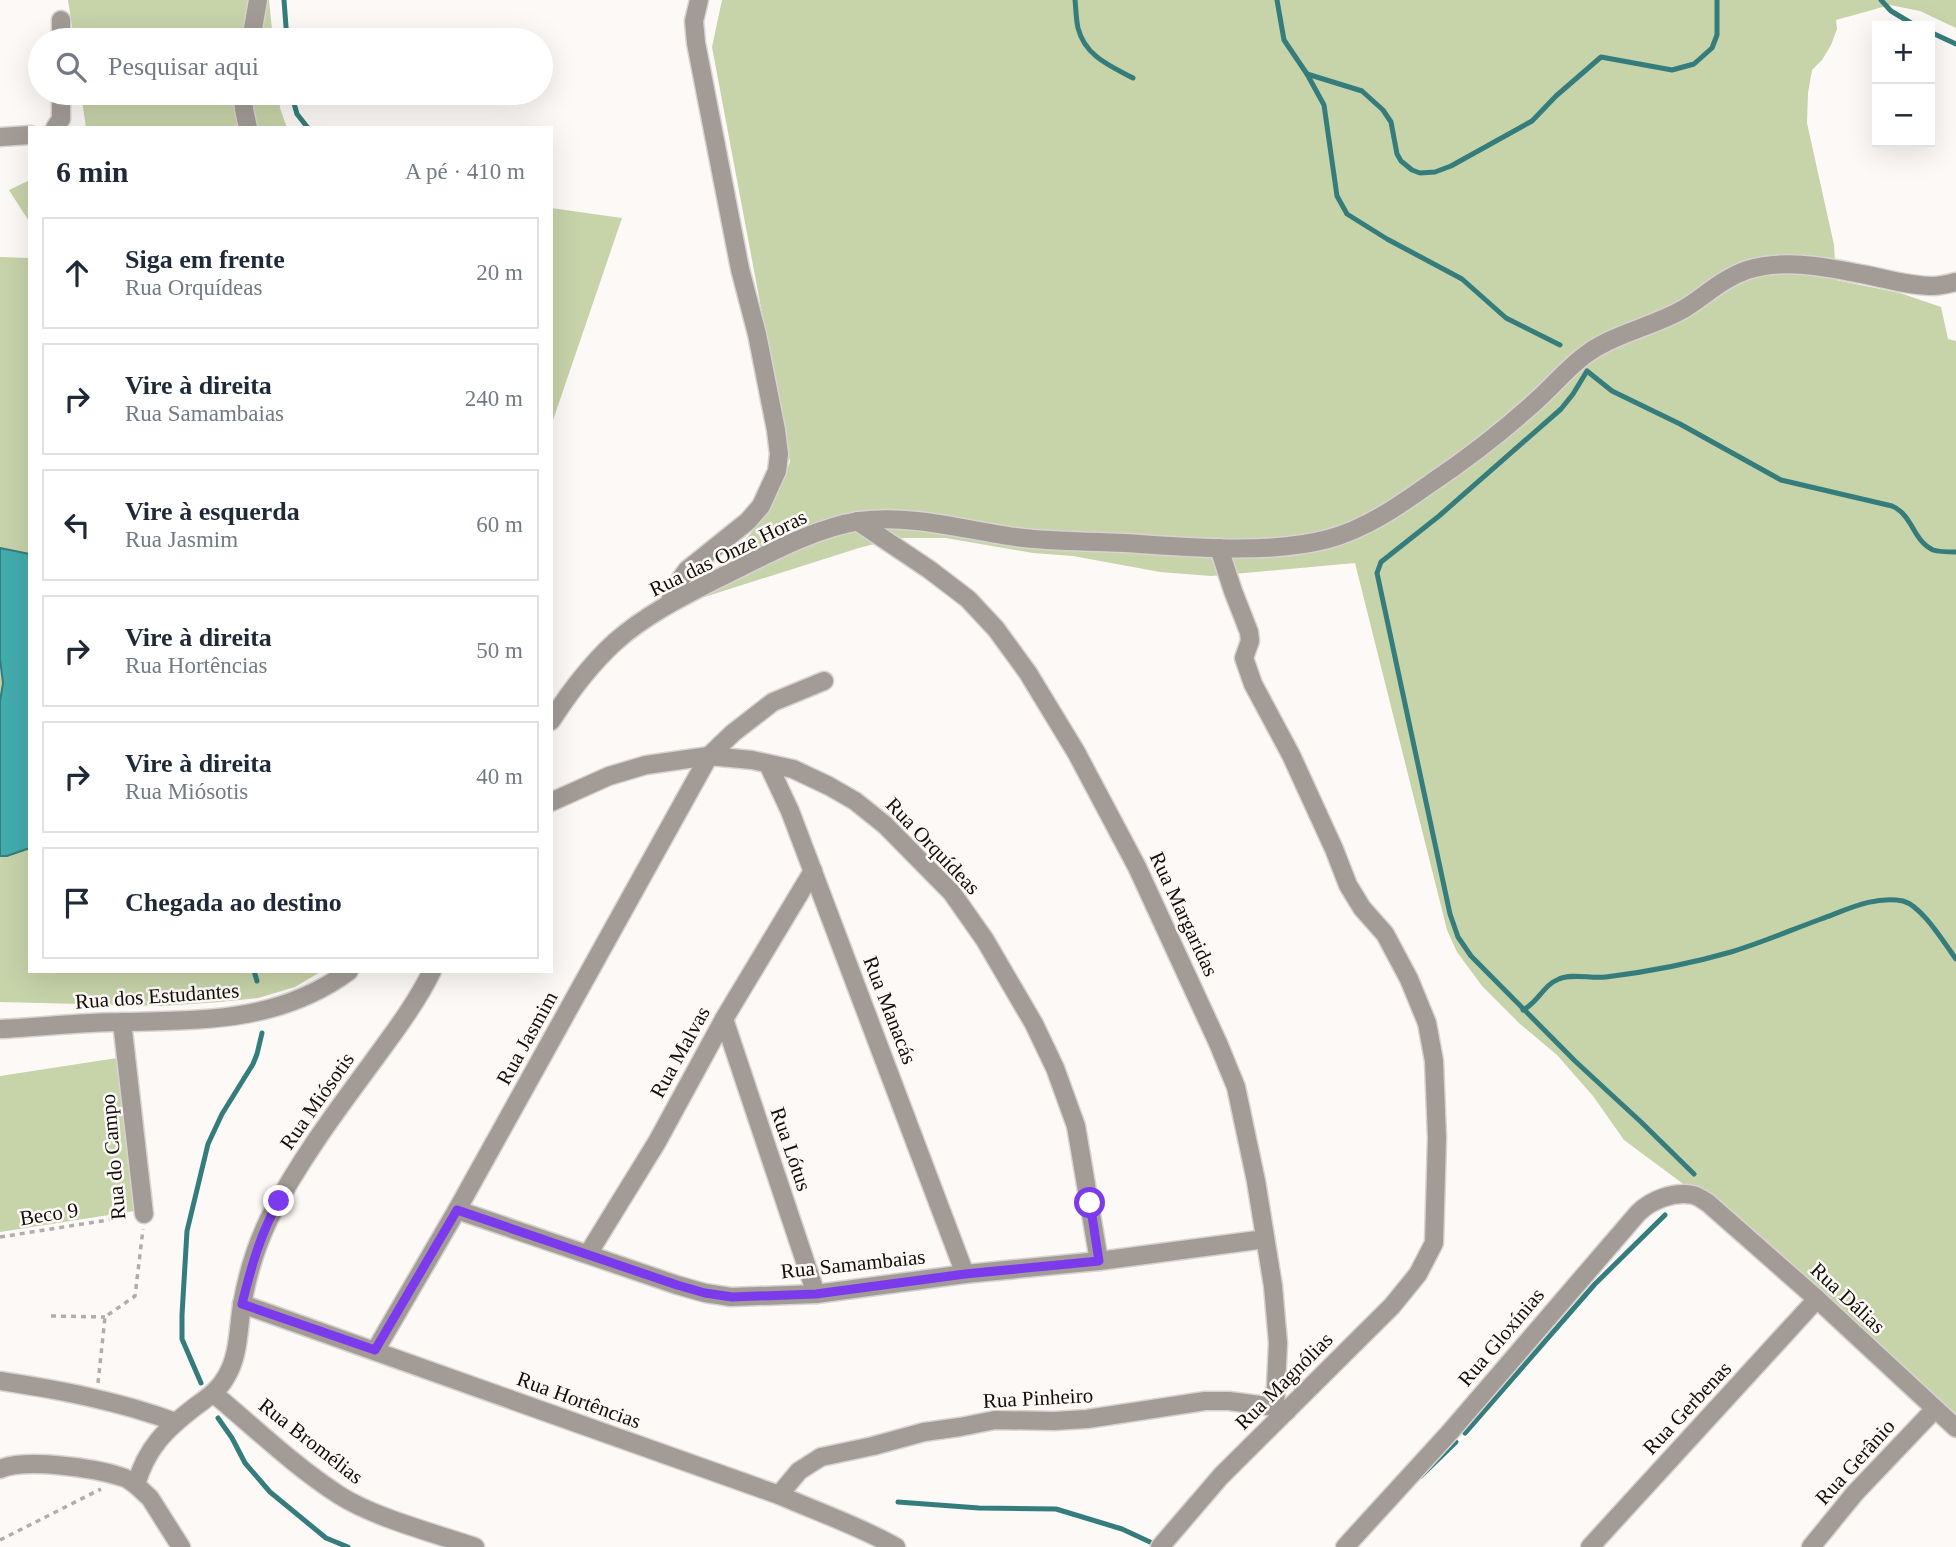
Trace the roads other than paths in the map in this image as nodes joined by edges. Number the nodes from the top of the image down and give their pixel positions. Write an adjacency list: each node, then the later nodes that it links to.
1 (258, 0): 5 (street)
2 (699, 0): 15 (street)
3 (61, 20): 4 (street)
4 (61, 28)
5 (254, 28)
6 (61, 105): 8 (street)
7 (243, 105): 9 (street)
8 (56, 126)
9 (247, 126)
10 (28, 135): 11 (street)
11 (0, 136)
12 (1956, 282): 14 (street, Rua das Onze Horas)
13 (857, 521): 14 (street, Rua das Onze Horas); 15 (street, Rua das Onze Horas); 30 (street, Rua Margaridas)
14 (1219, 548): 40 (street, Rua Magnólias)
15 (669, 604): 17 (street, Rua das Onze Horas)
16 (824, 681): 18 (street, Rua Jasmim)
17 (553, 718)
18 (709, 756): 19 (street, Rua Orquídeas); 20 (street, Rua Orquídeas); 28 (street, Rua Jasmim)
19 (768, 764): 21 (street, Rua Manacás); 32 (street, Rua Orquídeas)
20 (553, 801)
21 (813, 871): 24 (street, Rua Malvas); 33 (street, Rua Manacás)
22 (346, 973): 25 (street, Rua dos Estudantes)
23 (431, 973): 36 (street, Rua Miósotis)
24 (724, 1019): 31 (street, Rua Malvas); 34 (street, Rua Lótus)
25 (122, 1022): 26 (street, Rua dos Estudantes); 29 (street, Rua do Campo)
26 (0, 1029)
27 (1708, 1203): 35 (street, Rua Dálias); 51 (street, Rua Gloxínias)
28 (457, 1210): 31 (street, Rua Samambaias); 37 (street, Rua Jasmim)
29 (144, 1214)
30 (1265, 1239): 32 (street, Rua Samambaias); 40 (street, Rua Margaridas)
31 (588, 1254): 34 (street, Rua Samambaias)
32 (1099, 1261): 33 (street, Rua Samambaias)
33 (965, 1274): 34 (street, Rua Samambaias)
34 (816, 1294)
35 (1817, 1299): 41 (street, Rua Dálias); 52 (street, Rua Gerbenas)
36 (242, 1304): 37 (street, Rua Hortências); 39 (street)
37 (375, 1350): 46 (street, Rua Hortências)
38 (0, 1381): 42 (street)
39 (213, 1392): 42 (street); 48 (street, Rua Bromélias)
40 (1281, 1409): 46 (street, Rua Pinheiro); 50 (street, Rua Magnólias)
41 (1934, 1410): 43 (street, Rua Dálias); 53 (street, Rua Gerânio)
42 (175, 1422): 45 (street)
43 (1956, 1428)
44 (0, 1469): 45 (street)
45 (130, 1481): 47 (street)
46 (779, 1495): 49 (street, Rua Hortências)
47 (181, 1547)
48 (475, 1547)
49 (896, 1547)
50 (1160, 1547)
51 (1345, 1547)
52 (1590, 1547)
53 (1811, 1547)

